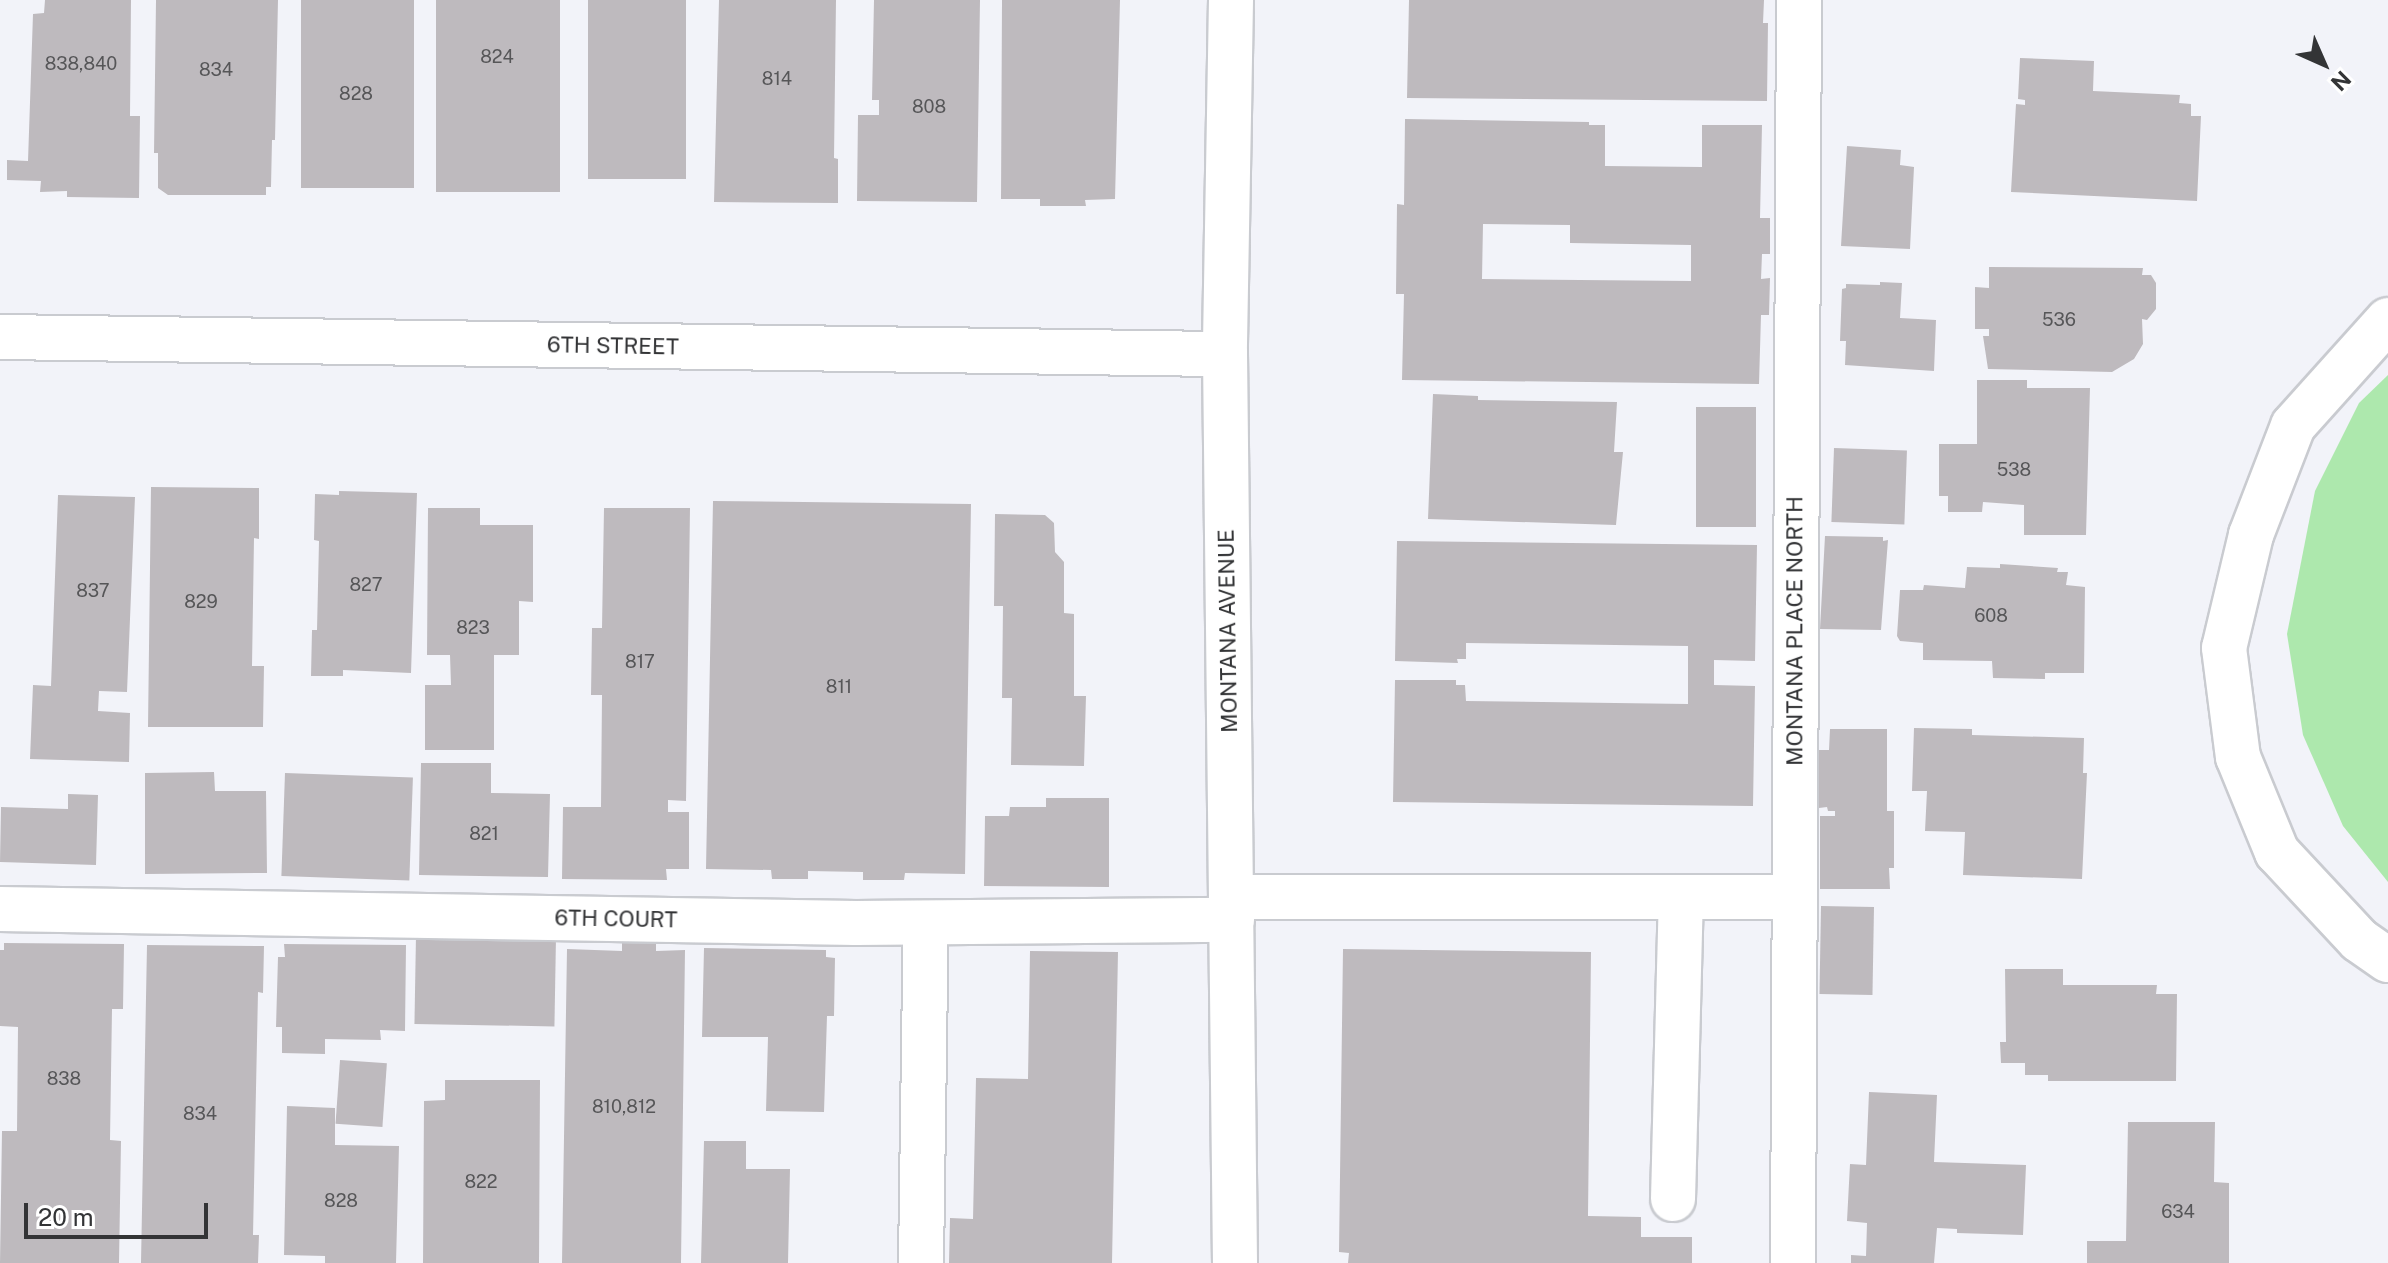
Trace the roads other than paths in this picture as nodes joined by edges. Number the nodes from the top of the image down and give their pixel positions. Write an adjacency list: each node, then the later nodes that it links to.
1 (1231, 0): 5 (street, MONTANA AVENUE)
2 (1799, 0): 7 (street, MONTANA PLACE NORTH)
3 (2388, 320): 11 (street)
4 (0, 337): 5 (street, 6TH STREET)
5 (1225, 354): 8 (street, MONTANA AVENUE)
6 (1681, 897): 7 (street, 6TH COURT); 8 (street, 6TH COURT); 12 (street)
7 (1793, 897): 15 (street, MONTANA PLACE NORTH)
8 (1232, 908): 10 (street, 6TH COURT); 14 (street, MONTANA AVENUE)
9 (0, 909): 10 (street, 6TH COURT)
10 (926, 923): 13 (street)
11 (2388, 960)
12 (1673, 1199)
13 (921, 1263)
14 (1235, 1263)
15 (1793, 1263)

